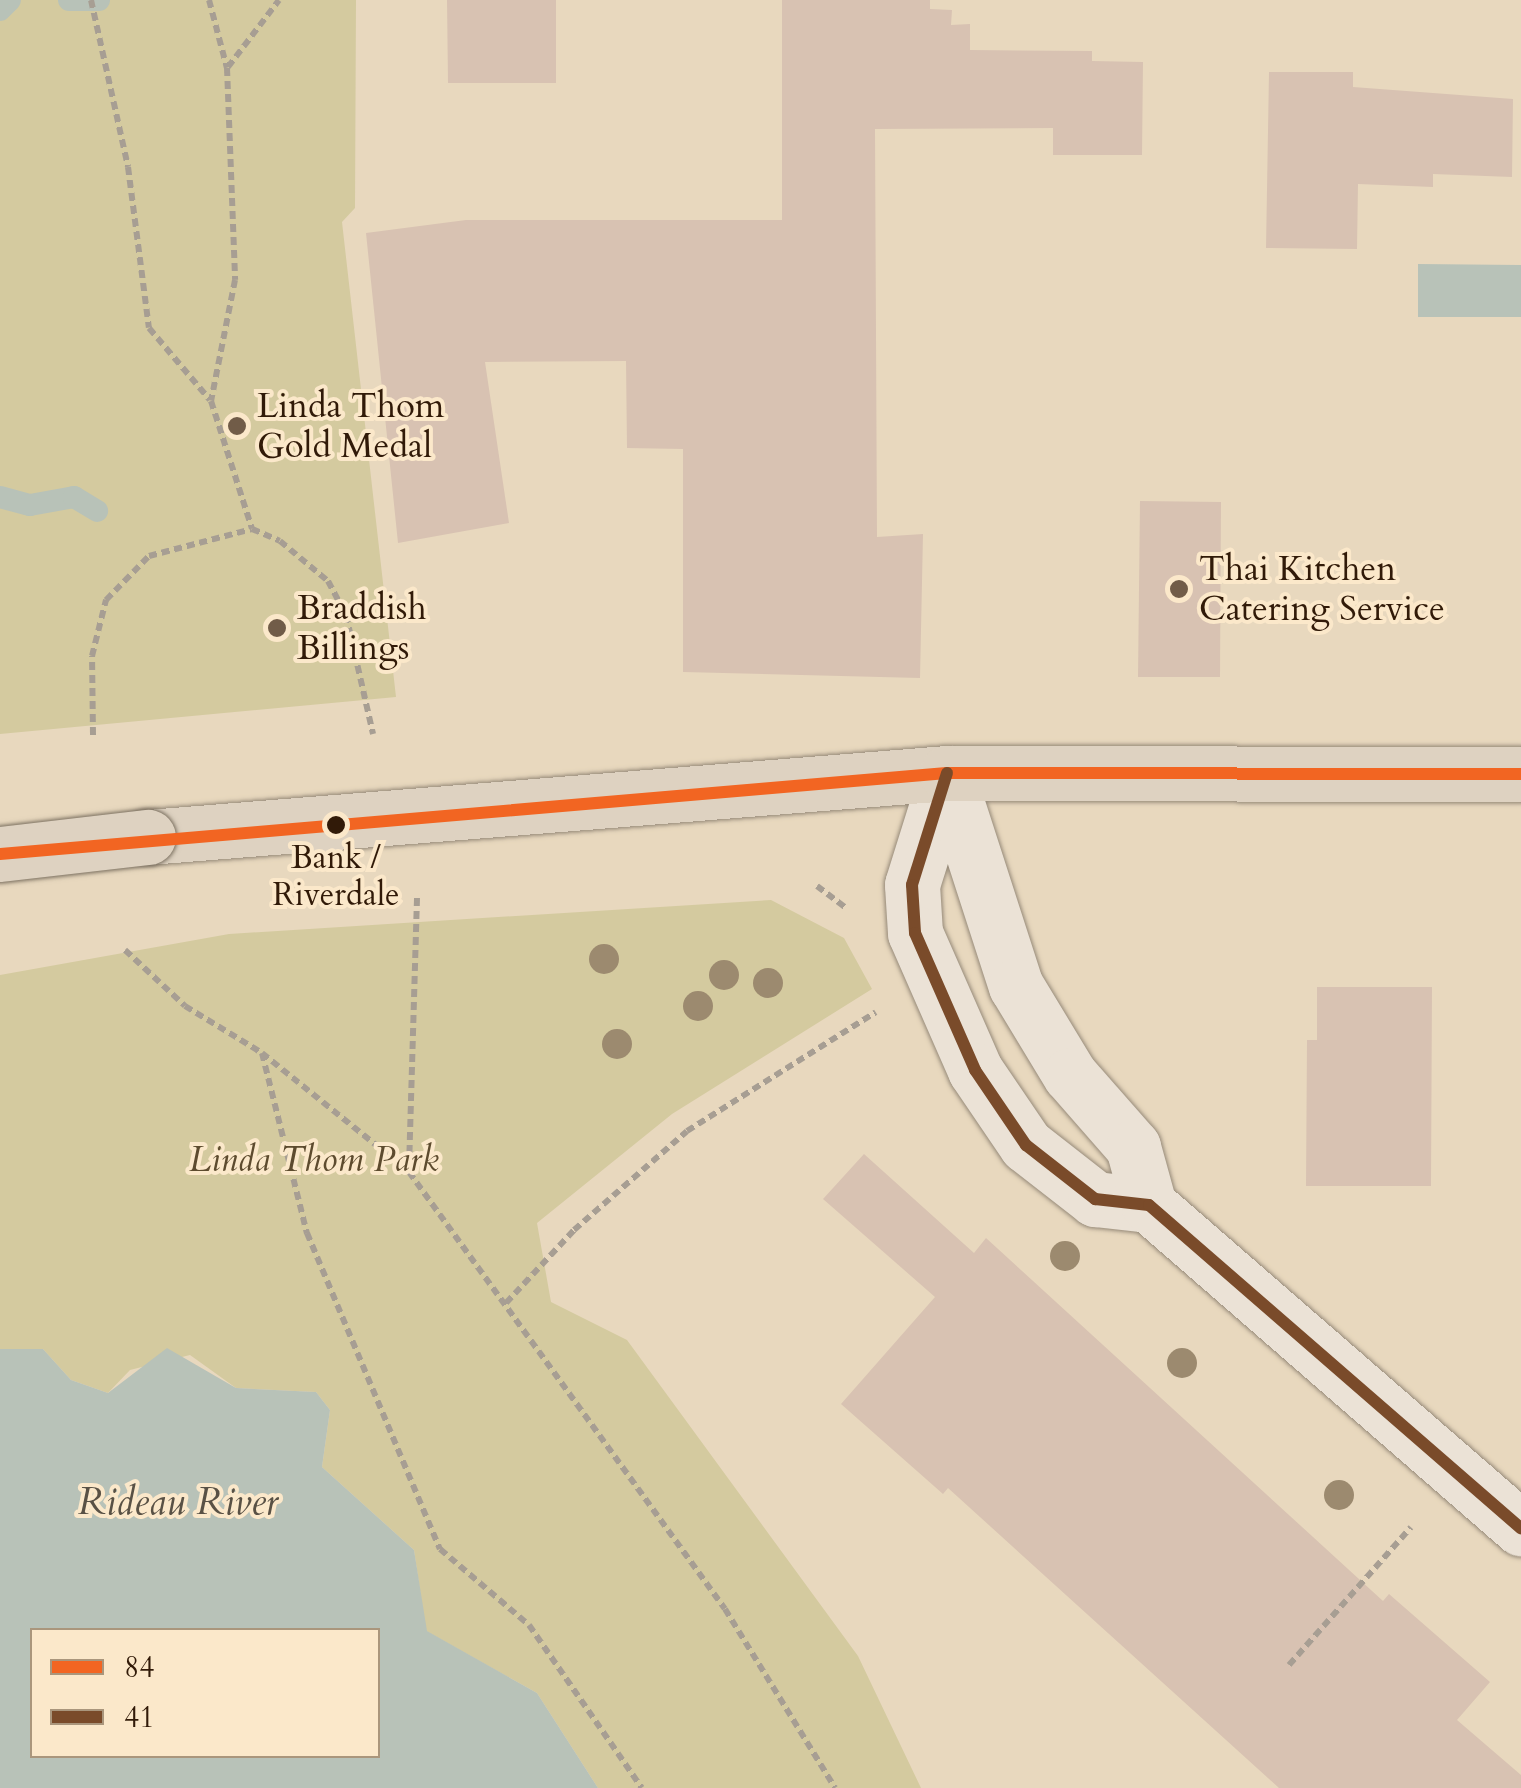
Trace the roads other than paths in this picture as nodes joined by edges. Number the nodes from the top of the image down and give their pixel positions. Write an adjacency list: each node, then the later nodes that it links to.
1 (947, 773): 2 (main road); 3 (main road, bridge); 4 (street); 4 (street)
2 (1521, 774)
3 (0, 854)
4 (1149, 1205): 5 (street)
5 (1521, 1528)

